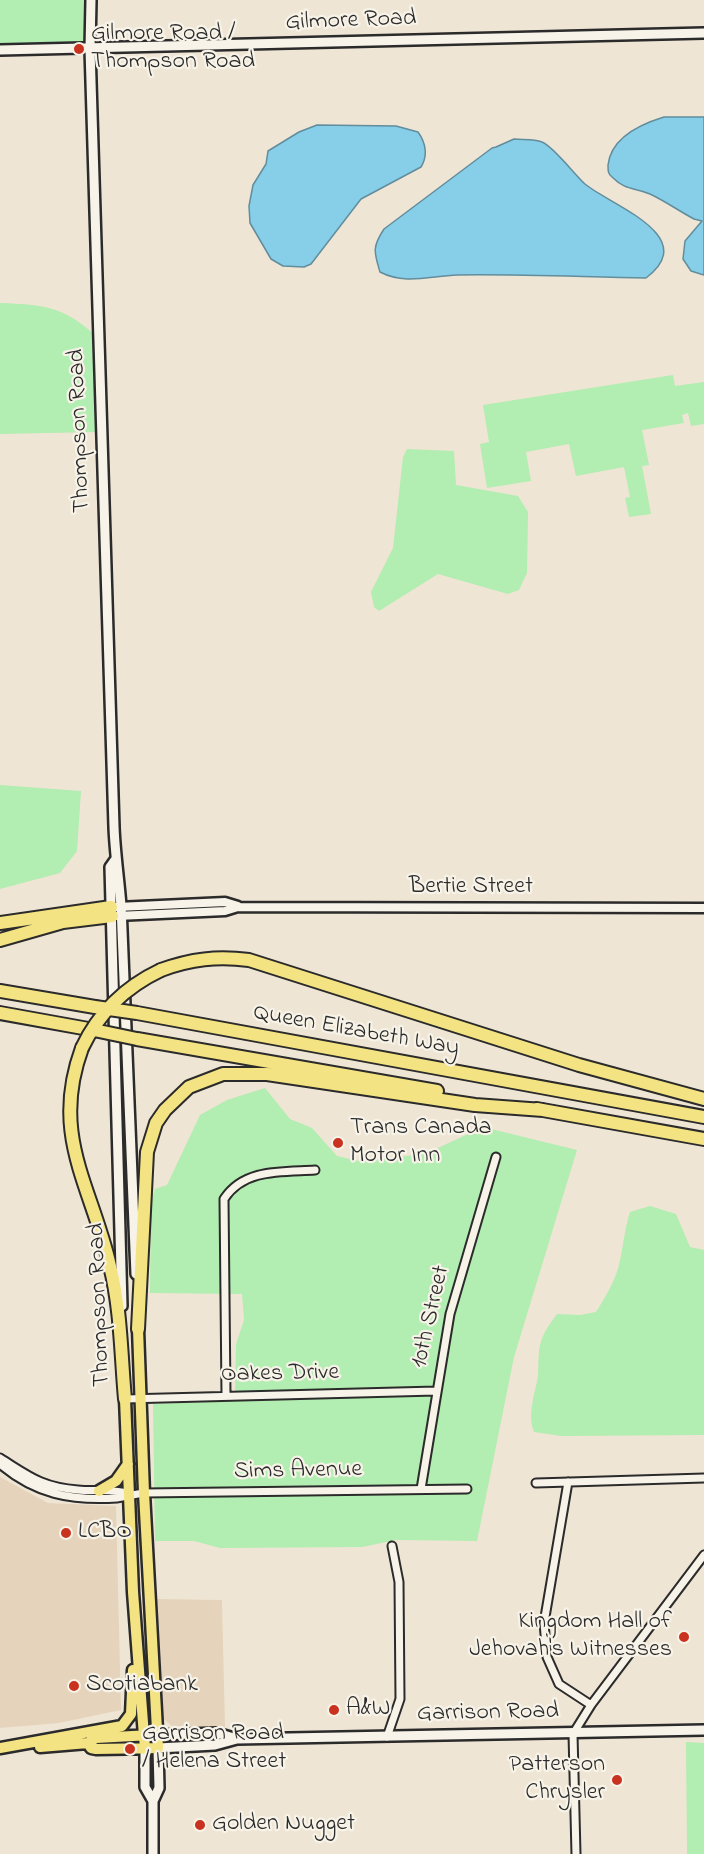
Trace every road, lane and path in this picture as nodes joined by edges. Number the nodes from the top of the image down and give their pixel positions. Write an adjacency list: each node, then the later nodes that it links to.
1 (91, 0): 3 (main road, Thompson Road)
2 (704, 33): 3 (main road, Gilmore Road)
3 (90, 49): 4 (main road, Gilmore Road); 6 (main road, Thompson Road)
4 (0, 50)
5 (704, 908): 6 (street, Bertie Street)
6 (116, 911): 7 (highway); 8 (highway); 17 (main road, Thompson Road); 20 (main road, Thompson Road)
7 (0, 923)
8 (0, 940)
9 (0, 991): 13 (highway, Queen Elizabeth Way, bridge)
10 (0, 1013): 12 (highway, Queen Elizabeth Way, bridge)
11 (704, 1099): 20 (highway, bridge)
12 (543, 1110): 14 (highway, Queen Elizabeth Way); 17 (highway)
13 (704, 1117)
14 (704, 1139)
15 (496, 1157): 18 (street, 10th Street)
16 (315, 1170): 19 (street)
17 (138, 1329): 21 (main road, Thompson Road)
18 (436, 1390): 19 (street, Oakes Drive); 28 (street, 10th Street)
19 (226, 1395): 21 (street, Oakes Drive)
20 (125, 1399): 21 (street, Oakes Drive); 24 (main road, Thompson Road)
21 (141, 1399): 31 (main road, Thompson Road)
22 (0, 1458): 30 (street, Sims Avenue)
23 (0, 1464): 32 (street, Sims Avenue)
24 (128, 1464): 30 (main road); 32 (main road, Thompson Road)
25 (704, 1478): 26 (street)
26 (568, 1482): 27 (street); 36 (street)
27 (536, 1483)
28 (421, 1489): 29 (street, Sims Avenue); 31 (street, Sims Avenue)
29 (467, 1489)
30 (99, 1491): 32 (street, Sims Avenue)
31 (144, 1493): 32 (street, Sims Avenue); 39 (main road, Thompson Road)
32 (130, 1494): 35 (main road, Thompson Road)
33 (392, 1546): 41 (street)
34 (704, 1555): 36 (street)
35 (134, 1592): 40 (main road, Thompson Road); 44 (main road)
36 (591, 1705): 38 (street)
37 (704, 1731): 38 (main road, Garrison Road)
38 (573, 1734): 41 (main road, Garrison Road); 49 (street)
39 (157, 1735): 40 (main road, Garrison Road); 42 (main road, Garrison Road); 45 (main road, Thompson Road)
40 (144, 1736): 43 (main road, Garrison Road); 46 (main road, Thompson Road)
41 (387, 1737): 42 (main road, Garrison Road)
42 (237, 1739): 45 (main road, Garrison Road)
43 (88, 1743): 44 (main road, Garrison Road); 46 (main road, Garrison Road)
44 (0, 1748)
45 (158, 1748): 46 (main road, Garrison Road); 47 (main road)
46 (145, 1749): 47 (main road)
47 (153, 1801): 48 (main road)
48 (153, 1854)
49 (576, 1854)

